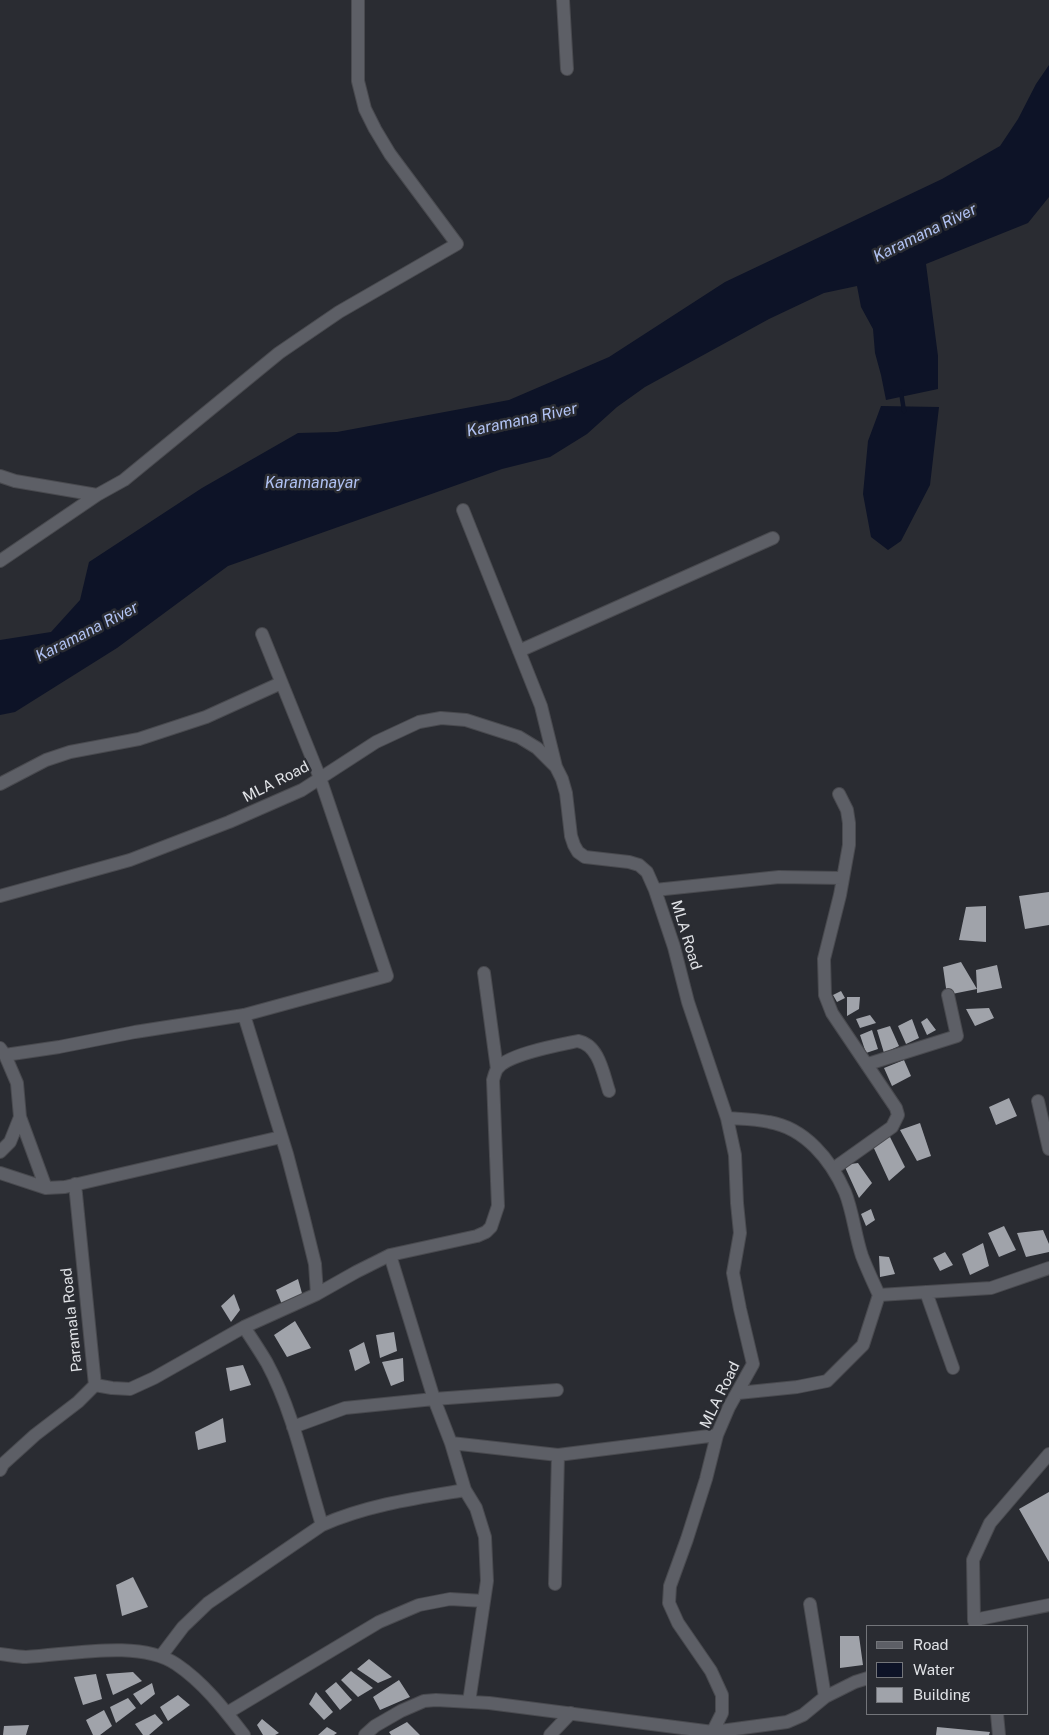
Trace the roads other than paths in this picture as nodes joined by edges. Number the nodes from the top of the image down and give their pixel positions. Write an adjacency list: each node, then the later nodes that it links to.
1 (358, 0): 5 (street)
2 (563, 0): 3 (street)
3 (567, 69)
4 (0, 476): 5 (street)
5 (97, 494): 8 (street)
6 (463, 510): 10 (street)
7 (773, 538): 10 (street)
8 (0, 560)
9 (262, 634): 11 (street)
10 (519, 651): 12 (street)
11 (282, 683): 13 (street); 14 (street)
12 (556, 767): 13 (street, MLA Road); 17 (street, MLA Road)
13 (320, 778): 18 (street, MLA Road); 21 (street)
14 (0, 784)
15 (839, 794): 16 (street)
16 (842, 878): 17 (street); 23 (street)
17 (655, 890): 28 (street, MLA Road)
18 (0, 896)
19 (484, 973): 24 (street)
20 (948, 995): 23 (street)
21 (244, 1015): 22 (street); 29 (street)
22 (2, 1051): 27 (street)
23 (868, 1064): 32 (street)
24 (497, 1069): 25 (street); 36 (street)
25 (609, 1091)
26 (1038, 1101): 30 (street)
27 (20, 1117): 31 (street); 35 (street)
28 (727, 1118): 32 (street); 45 (street, MLA Road)
29 (281, 1137): 34 (street); 39 (street)
30 (1049, 1149)
31 (0, 1152)
32 (833, 1169): 40 (street)
33 (0, 1173): 35 (street)
34 (75, 1184): 35 (street); 43 (street, Paramala Road)
35 (46, 1188)
36 (390, 1255): 39 (street); 46 (street)
37 (1049, 1268): 38 (street)
38 (926, 1292): 40 (street); 42 (street)
39 (317, 1294): 41 (street)
40 (879, 1294): 45 (street)
41 (244, 1327): 43 (street); 47 (street)
42 (954, 1368)
43 (95, 1385): 52 (street, Paramala Road)
44 (557, 1390): 46 (street)
45 (738, 1393): 48 (street, MLA Road)
46 (434, 1399): 47 (street); 49 (street)
47 (293, 1427): 54 (street)
48 (717, 1435): 51 (street); 68 (street, MLA Road)
49 (451, 1443): 51 (street); 53 (street)
50 (1049, 1454): 59 (street)
51 (558, 1455): 55 (street)
52 (1, 1465)
53 (465, 1490): 54 (street); 56 (street)
54 (322, 1525): 61 (street)
55 (555, 1584)
56 (484, 1601): 64 (street); 66 (street)
57 (810, 1604): 63 (street)
58 (1049, 1605): 59 (street)
59 (975, 1623)
60 (0, 1654): 61 (street)
61 (160, 1656): 66 (street)
62 (866, 1679): 63 (street)
63 (825, 1697): 68 (street)
64 (469, 1702): 65 (street); 70 (street)
65 (571, 1712): 68 (street); 71 (street)
66 (227, 1713): 69 (street)
67 (997, 1715): 72 (street)
68 (712, 1733)
69 (244, 1735)
70 (365, 1735)
71 (550, 1735)
72 (1000, 1735)

